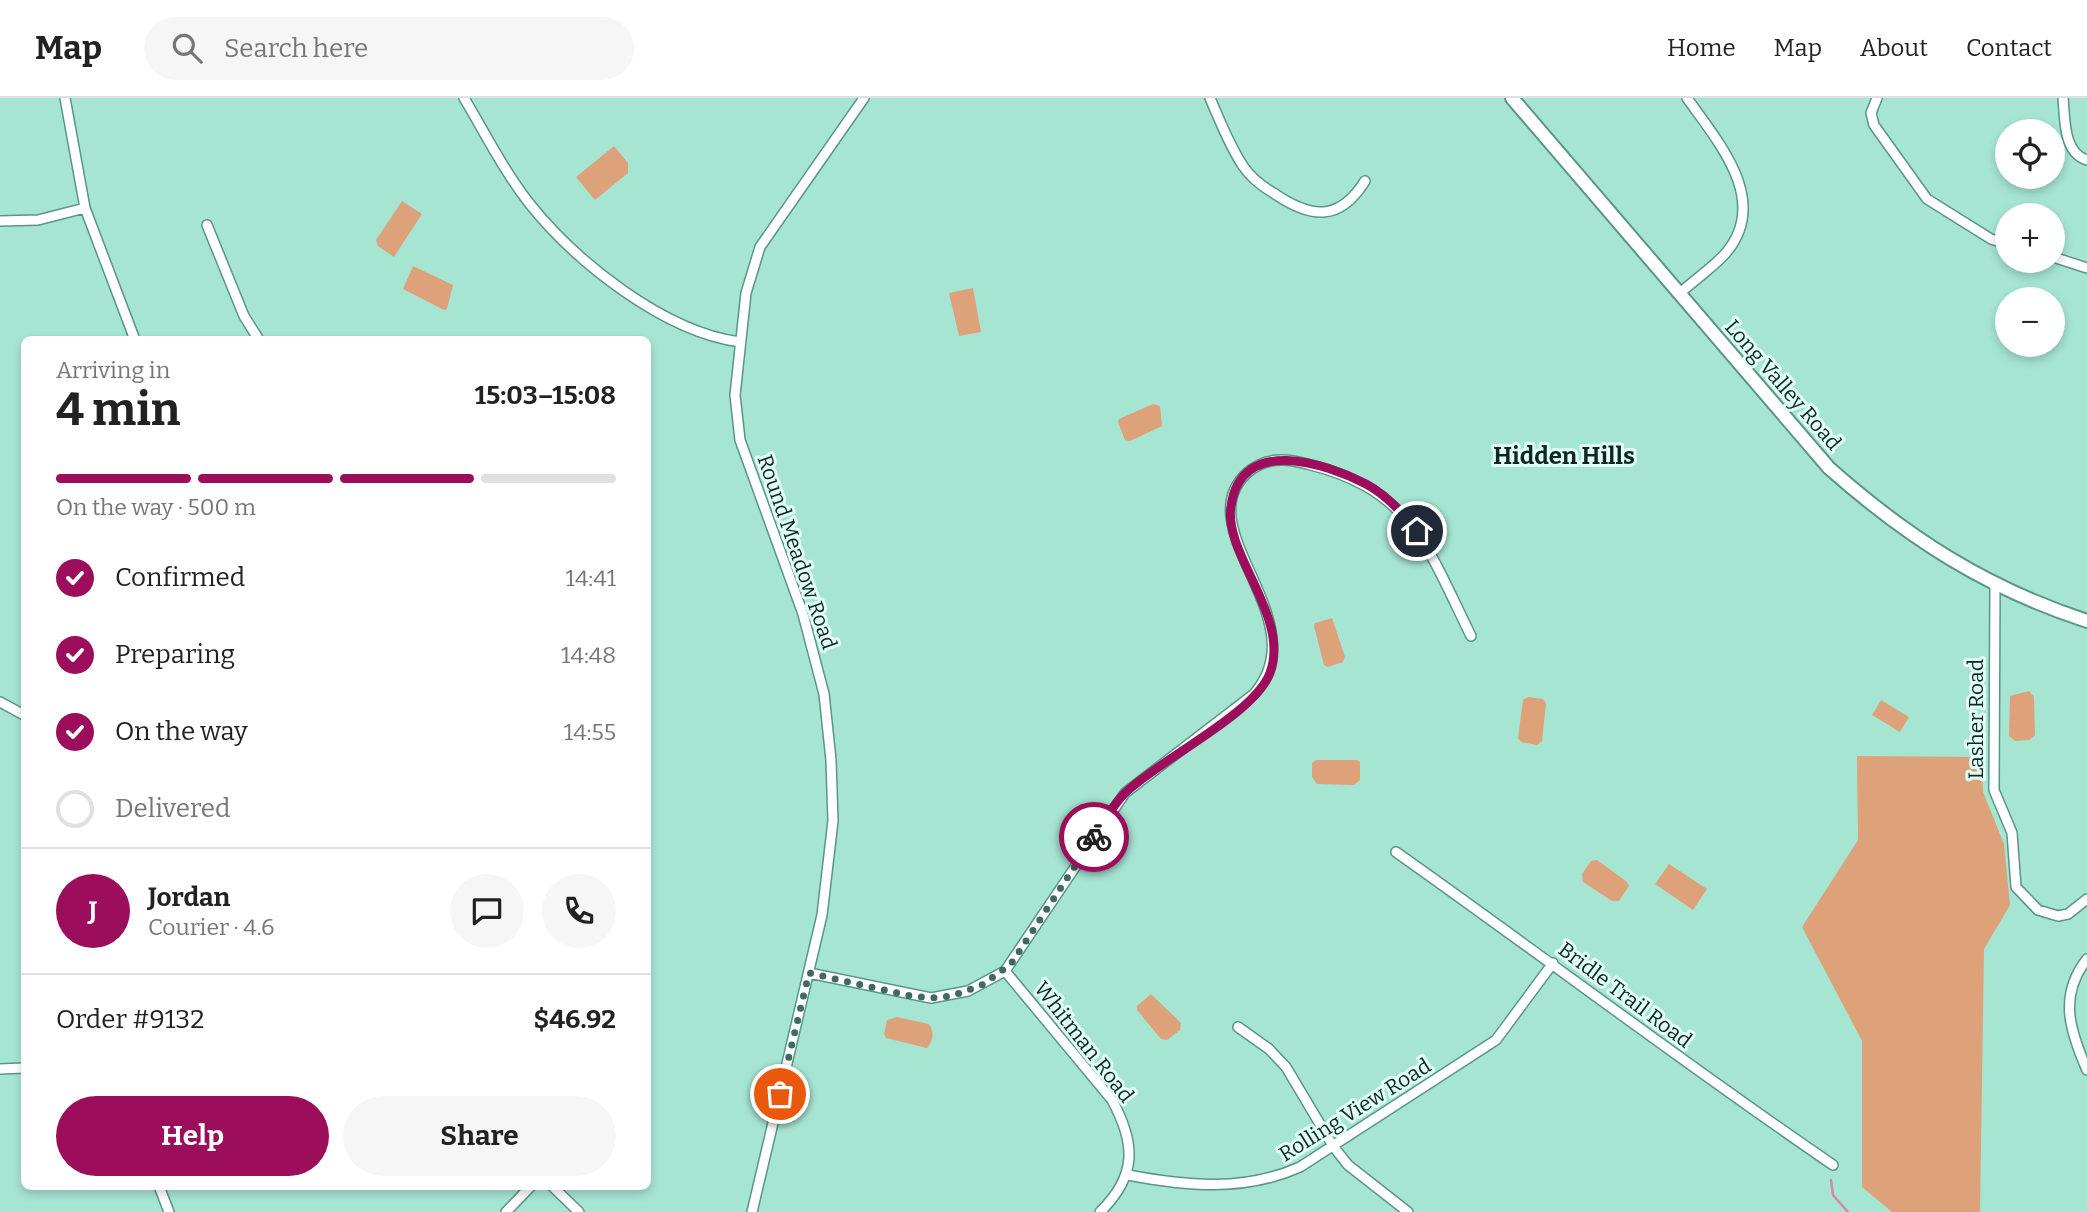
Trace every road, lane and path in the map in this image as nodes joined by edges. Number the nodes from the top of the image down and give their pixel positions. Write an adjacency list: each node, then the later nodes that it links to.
1 (65, 98): 11 (street)
2 (464, 98): 20 (street)
3 (864, 98): 20 (street, Round Meadow Road)
4 (1210, 98): 10 (street)
5 (1512, 98): 17 (street, Long Valley Road)
6 (1687, 98): 17 (street)
7 (1877, 98): 14 (street)
8 (2063, 98): 9 (street)
9 (2084, 160)
10 (1365, 181)
11 (85, 208): 12 (street); 18 (street)
12 (0, 221)
13 (207, 225): 19 (street)
14 (1995, 240)
15 (2065, 261): 16 (street)
16 (2087, 268)
17 (1679, 293): 21 (street, Long Valley Road)
18 (133, 336)
19 (256, 336)
20 (740, 342): 31 (street, Round Meadow Road)
21 (1995, 584): 22 (street, Long Valley Road); 27 (street, Lasher Road)
22 (2087, 621)
23 (1471, 636): 30 (street)
24 (0, 702): 25 (street)
25 (21, 713)
26 (1396, 852): 29 (street, Bridle Trail Road)
27 (2087, 899)
28 (2087, 959): 35 (street)
29 (1553, 963): 36 (street, Rolling View Road); 37 (street, Bridle Trail Road)
30 (1005, 971): 31 (street); 38 (street, Whitman Road)
31 (809, 973): 45 (street, Round Meadow Road)
32 (1238, 1027): 36 (street)
33 (21, 1068): 34 (street)
34 (0, 1069)
35 (2087, 1070)
36 (1333, 1146): 38 (street, Rolling View Road); 47 (street)
37 (1833, 1165)
38 (1128, 1175): 46 (street)
39 (161, 1190): 42 (street)
40 (527, 1190): 43 (street)
41 (556, 1190): 44 (street)
42 (169, 1212)
43 (506, 1212)
44 (579, 1212)
45 (752, 1212)
46 (1100, 1212)
47 (1408, 1212)

